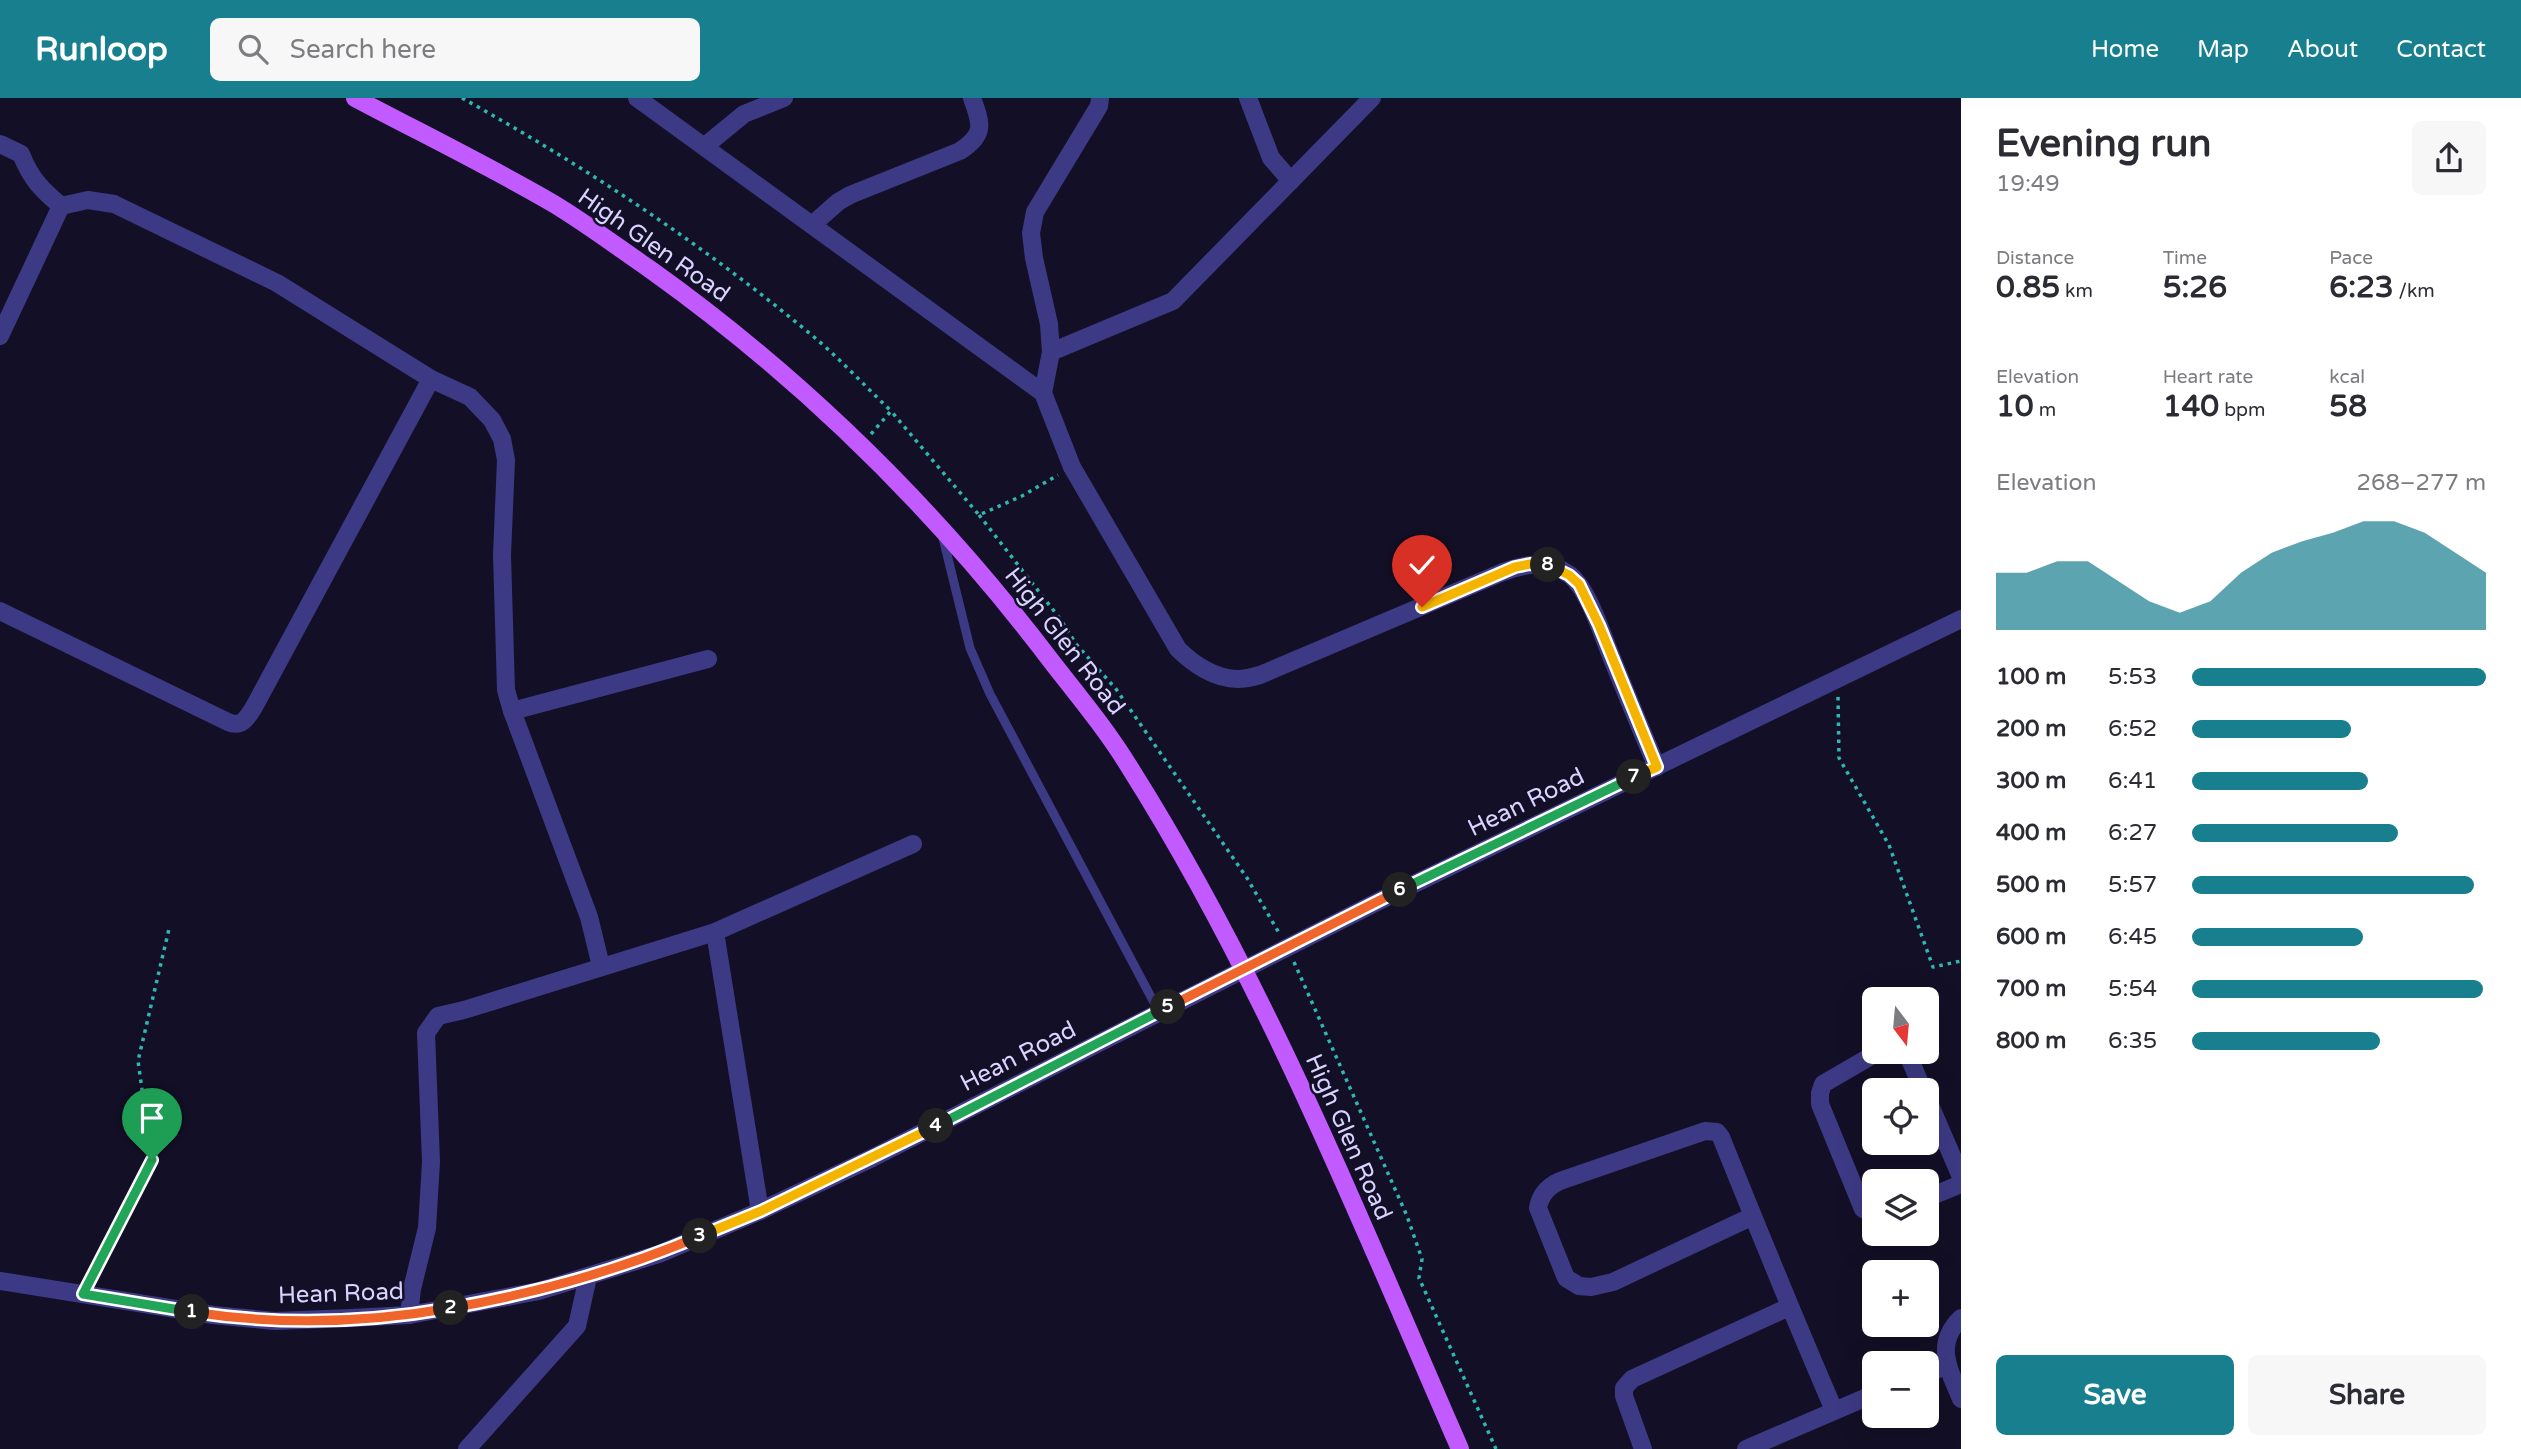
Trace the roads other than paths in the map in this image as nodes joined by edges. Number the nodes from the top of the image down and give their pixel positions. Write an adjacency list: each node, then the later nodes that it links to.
1 (355, 98): 17 (main road, High Glen Road)
2 (637, 98): 9 (street)
3 (784, 98): 9 (street)
4 (972, 98): 12 (street)
5 (1100, 98): 14 (street)
6 (1248, 98): 10 (street)
7 (1371, 98): 10 (street)
8 (0, 144): 11 (street)
9 (705, 146): 12 (street)
10 (1291, 181): 14 (street)
11 (61, 206): 13 (street); 15 (street)
12 (812, 225): 16 (street)
13 (0, 336)
14 (1051, 352): 16 (street)
15 (431, 379): 18 (street); 21 (street)
16 (1043, 393): 22 (street)
17 (941, 529): 26 (main road, High Glen Road); 27 (lane)
18 (0, 611)
19 (1961, 619): 22 (street, Hean Road)
20 (708, 659): 21 (street)
21 (512, 710): 25 (street)
22 (1657, 767): 26 (street, Hean Road)
23 (913, 844): 24 (street)
24 (715, 932): 25 (street); 34 (street)
25 (601, 966): 39 (street)
26 (1244, 969): 27 (street, Hean Road); 47 (main road, High Glen Road)
27 (1159, 1012): 34 (street, Hean Road)
28 (1862, 1061): 33 (street)
29 (1939, 1126): 30 (street)
30 (1961, 1177)
31 (1961, 1184): 32 (street)
32 (1939, 1193)
33 (1862, 1207)
34 (761, 1211): 36 (street, Hean Road)
35 (1753, 1216): 35 (street); 38 (street)
36 (588, 1277): 39 (street, Hean Road); 46 (street)
37 (0, 1281): 39 (street, Hean Road)
38 (1789, 1307): 45 (street); 48 (street)
39 (409, 1315)
40 (1961, 1318): 41 (street)
41 (1947, 1366): 42 (street); 44 (street)
42 (1939, 1369)
43 (1862, 1399): 45 (street)
44 (1961, 1399)
45 (1834, 1410): 49 (street)
46 (467, 1449)
47 (1460, 1449)
48 (1643, 1449)
49 (1746, 1449)

